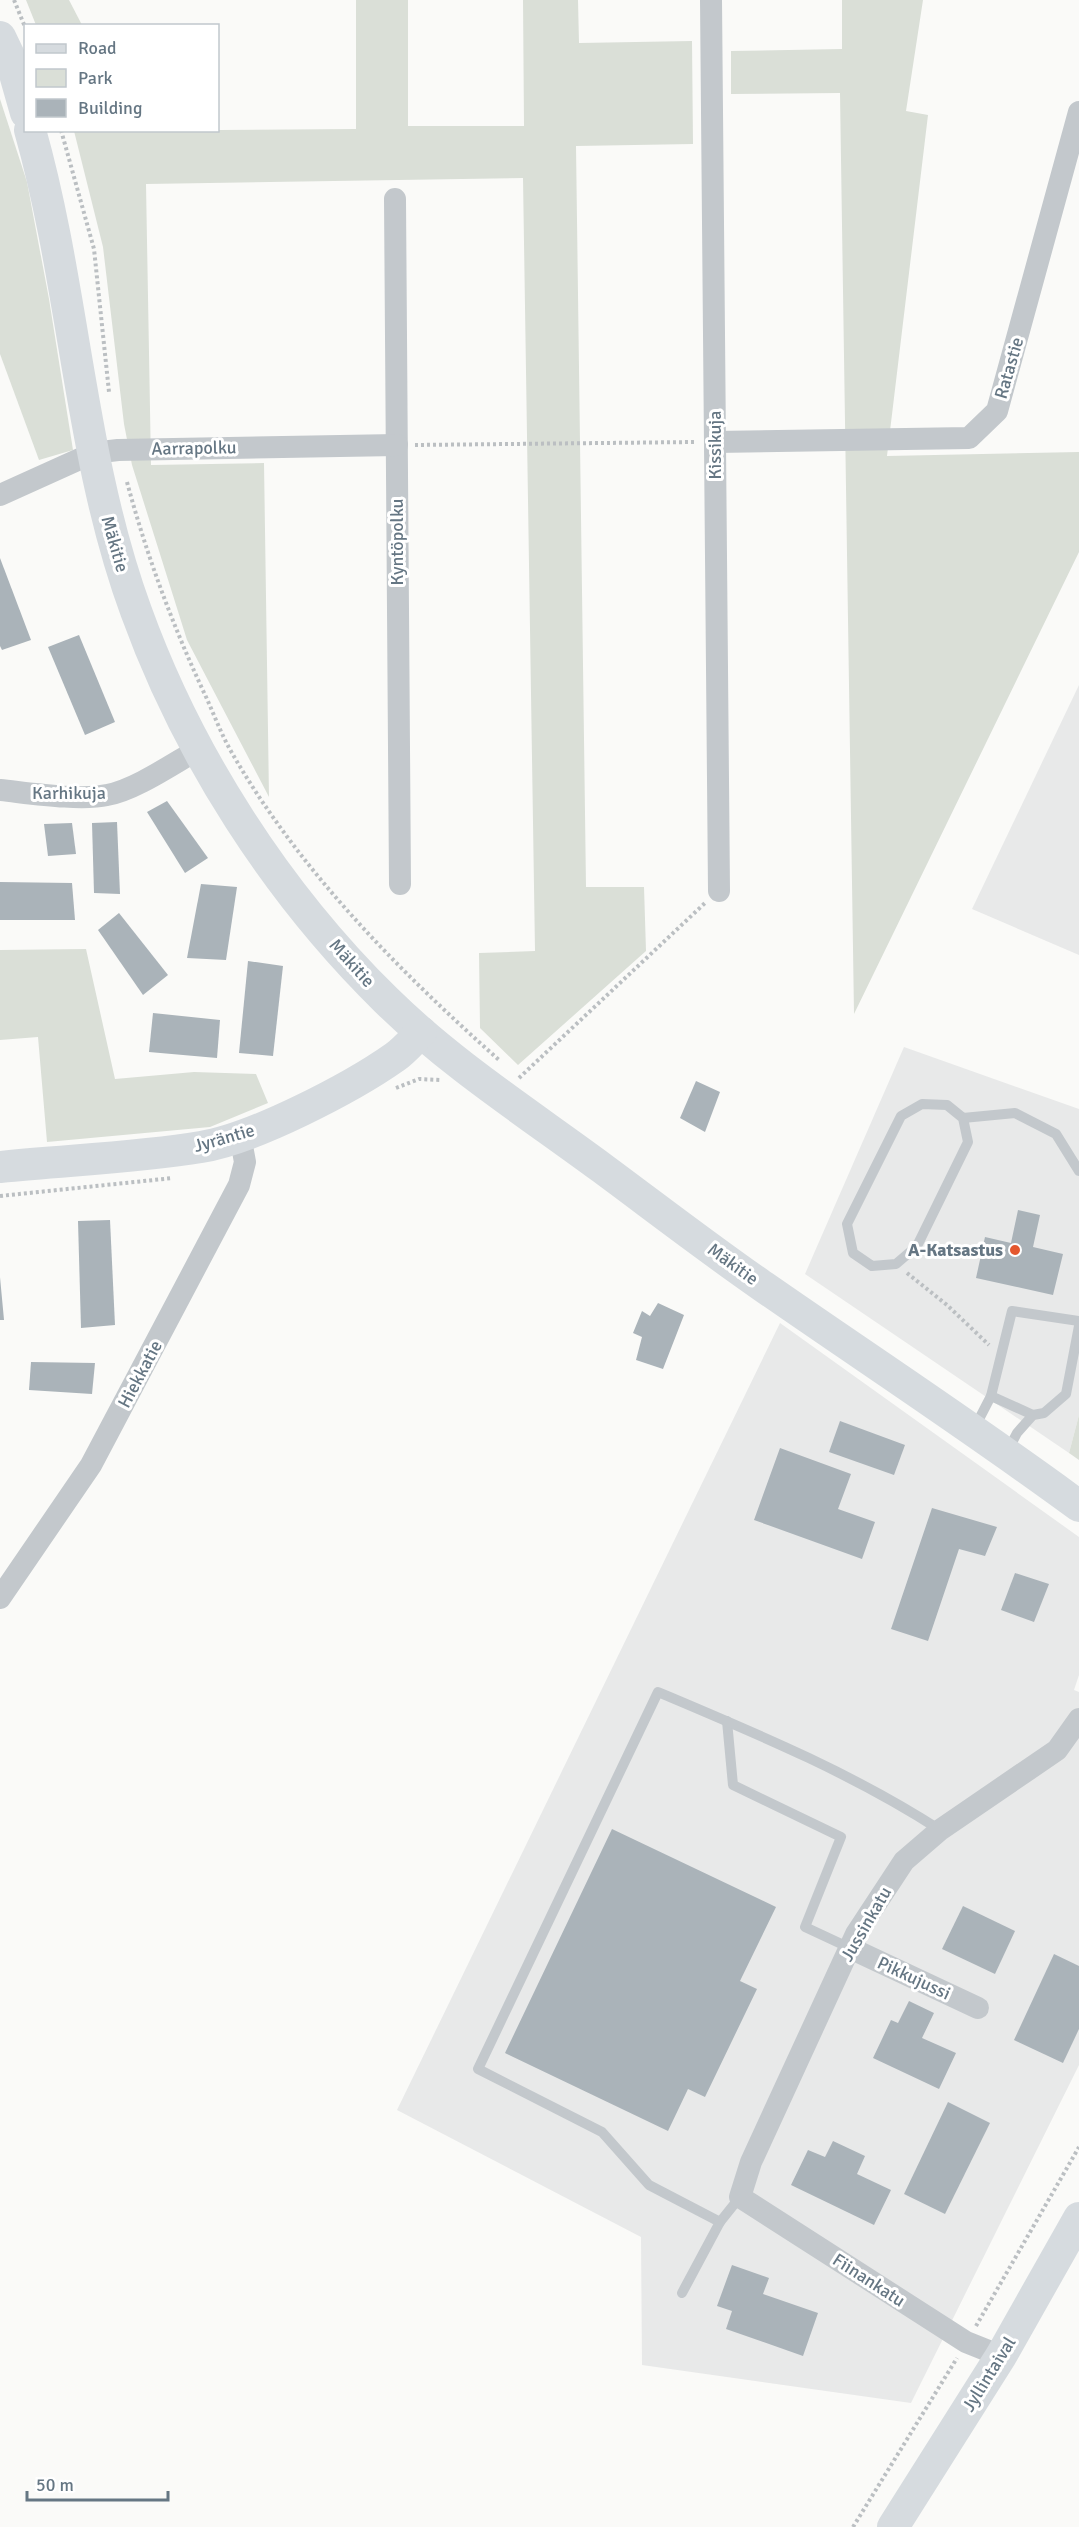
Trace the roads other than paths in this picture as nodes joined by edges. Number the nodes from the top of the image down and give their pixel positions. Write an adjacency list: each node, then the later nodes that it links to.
1 (711, 0): 7 (street, Kissikuja)
2 (0, 37): 3 (street)
3 (24, 106)
4 (1079, 112): 7 (street, Ratastie)
5 (31, 132): 9 (street, Mäkitie)
6 (395, 199): 8 (street, Kyntöpolku)
7 (715, 442): 14 (street, Kissikuja)
8 (397, 445): 9 (street, Aarrapolku); 13 (street, Kyntöpolku)
9 (106, 452): 10 (street, Aarrapolku); 11 (street, Mäkitie)
10 (0, 495)
11 (199, 749): 12 (street, Karhikuja); 15 (street, Mäkitie)
12 (0, 790)
13 (400, 884)
14 (718, 891)
15 (421, 1032): 17 (street, Jyräntie); 24 (street, Mäkitie)
16 (963, 1118): 16 (lane); 19 (lane)
17 (240, 1136): 18 (street, Jyräntie); 27 (street, Hiekkatie)
18 (0, 1167)
19 (1079, 1172)
20 (1079, 1321): 22 (lane)
21 (1079, 1326): 23 (lane)
22 (991, 1396): 23 (lane); 24 (lane)
23 (1033, 1415): 25 (lane)
24 (974, 1429): 25 (street, Mäkitie)
25 (1007, 1453): 26 (street, Mäkitie)
26 (1079, 1506)
27 (0, 1598)
28 (1079, 1719): 30 (street, Jussinkatu)
29 (727, 1721): 30 (lane); 31 (lane); 35 (lane)
30 (940, 1830): 31 (street, Jussinkatu)
31 (850, 1948): 32 (street, Pikkujussi); 33 (street, Jussinkatu)
32 (978, 2008)
33 (740, 2197): 35 (lane); 37 (street, Fiinankatu)
34 (1079, 2218): 37 (street, Jyllintaival)
35 (720, 2222): 36 (lane)
36 (682, 2293)
37 (1001, 2356): 38 (street, Jyllintaival)
38 (893, 2527)

